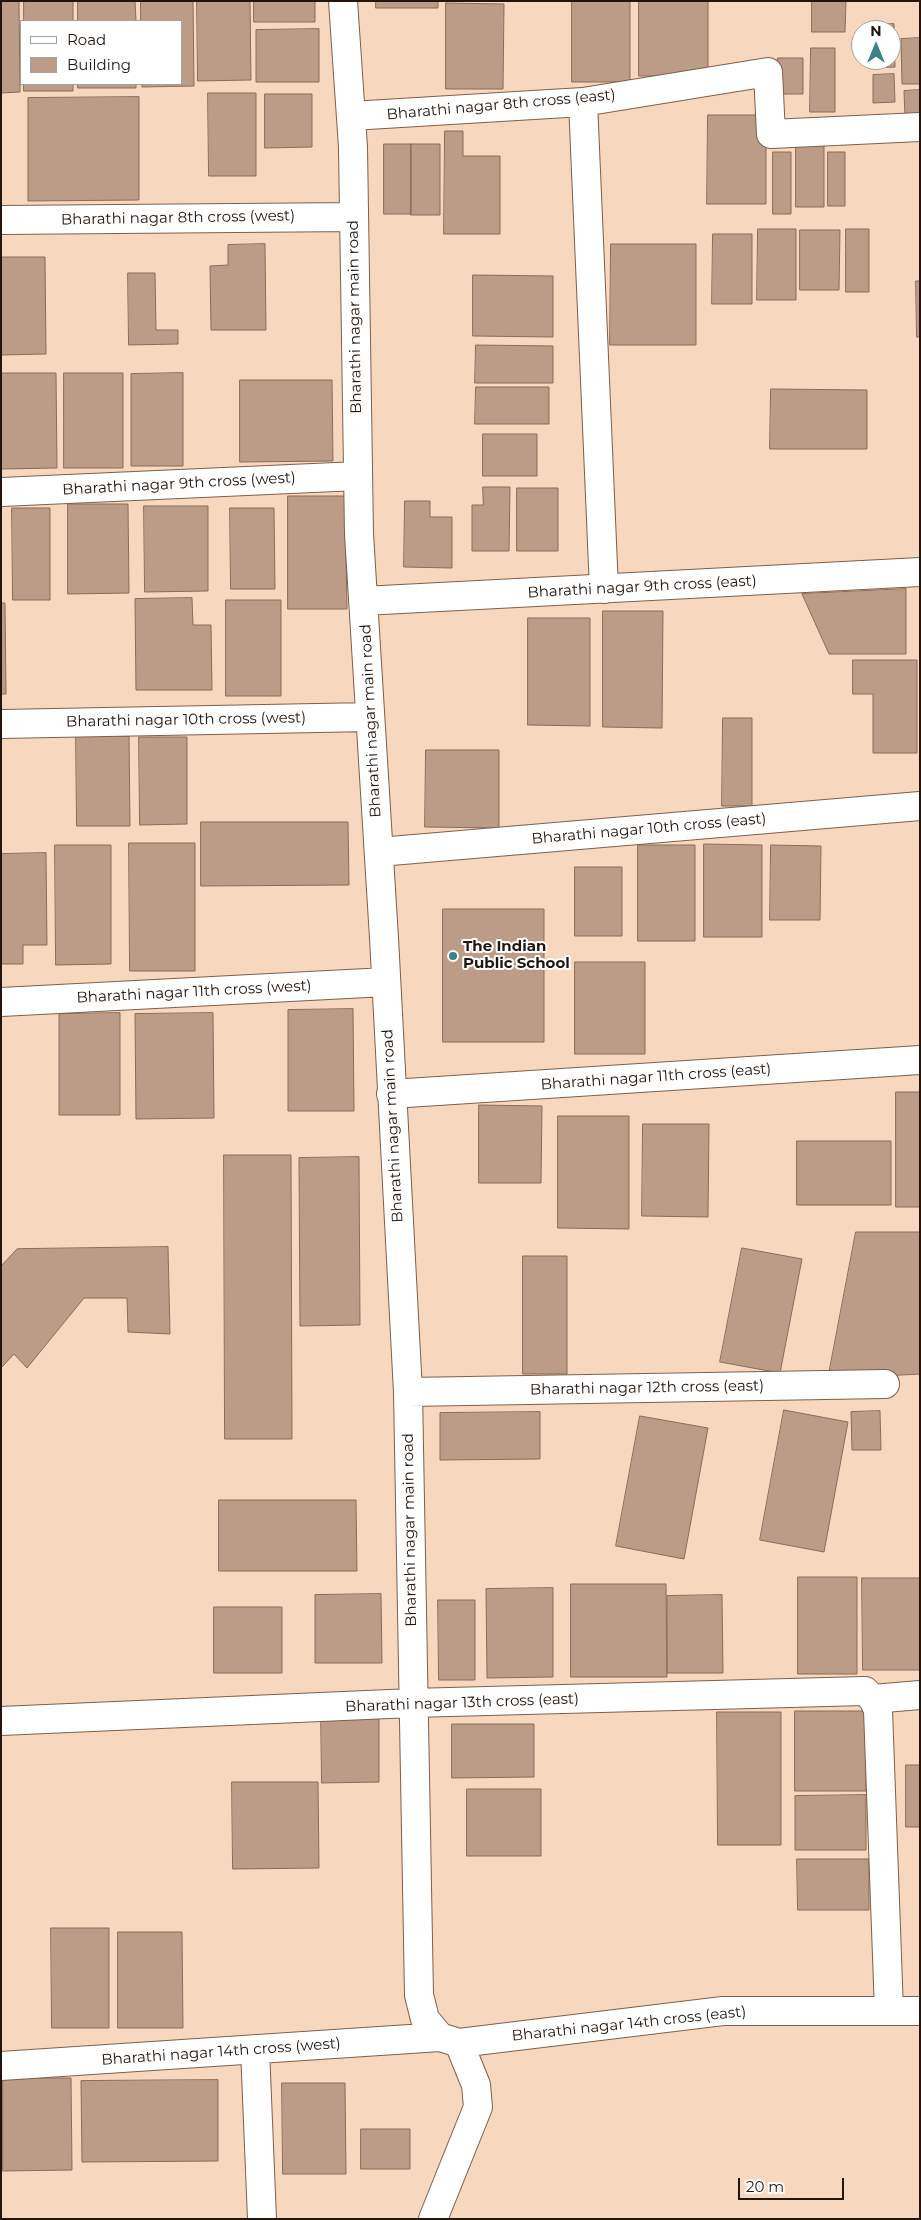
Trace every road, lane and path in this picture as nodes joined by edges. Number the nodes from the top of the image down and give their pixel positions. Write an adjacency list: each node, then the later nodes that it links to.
1 (343, 1): 3 (street, Bharathi nagar main road)
2 (583, 102): 3 (street, Bharathi nagar 8th cross (east)); 4 (street, Bharathi nagar 8th cross (east)); 10 (street)
3 (351, 116): 5 (street, Bharathi nagar main road)
4 (920, 127)
5 (354, 216): 6 (street, Bharathi nagar 8th cross (west)); 7 (street, Bharathi nagar main road)
6 (1, 220)
7 (358, 476): 8 (street, Bharathi nagar 9th cross (west)); 11 (street, Bharathi nagar main road)
8 (1, 492)
9 (920, 572): 10 (street, Bharathi nagar 9th cross (east))
10 (604, 588): 11 (street, Bharathi nagar 9th cross (east))
11 (364, 601): 12 (street, Bharathi nagar main road)
12 (370, 717): 13 (street, Bharathi nagar 10th cross (west)); 15 (street, Bharathi nagar main road)
13 (1, 724)
14 (920, 806): 15 (street, Bharathi nagar 10th cross (east))
15 (379, 852): 16 (street, Bharathi nagar main road)
16 (386, 982): 17 (street, Bharathi nagar 11th cross (west)); 19 (street, Bharathi nagar main road)
17 (1, 1002)
18 (920, 1060): 19 (street, Bharathi nagar 11th cross (east))
19 (391, 1094): 21 (street, Bharathi nagar main road)
20 (885, 1384): 21 (street, Bharathi nagar 12th cross (east))
21 (408, 1392): 24 (street, Bharathi nagar main road)
22 (920, 1695): 23 (street, Bharathi nagar 13th cross (east))
23 (873, 1699): 24 (street, Bharathi nagar 13th cross (east)); 26 (street)
24 (412, 1703): 25 (street, Bharathi nagar 13th cross (east)); 28 (street, Bharathi nagar main road)
25 (1, 1721)
26 (890, 2011): 27 (street, Bharathi nagar 14th cross (east)); 28 (street, Bharathi nagar 14th cross (east))
27 (920, 2011)
28 (450, 2040): 29 (street, Bharathi nagar 14th cross (west)); 32 (street, Bharathi nagar main road)
29 (255, 2049): 30 (street, Bharathi nagar 14th cross (west)); 31 (street)
30 (1, 2066)
31 (262, 2219)
32 (432, 2219)

